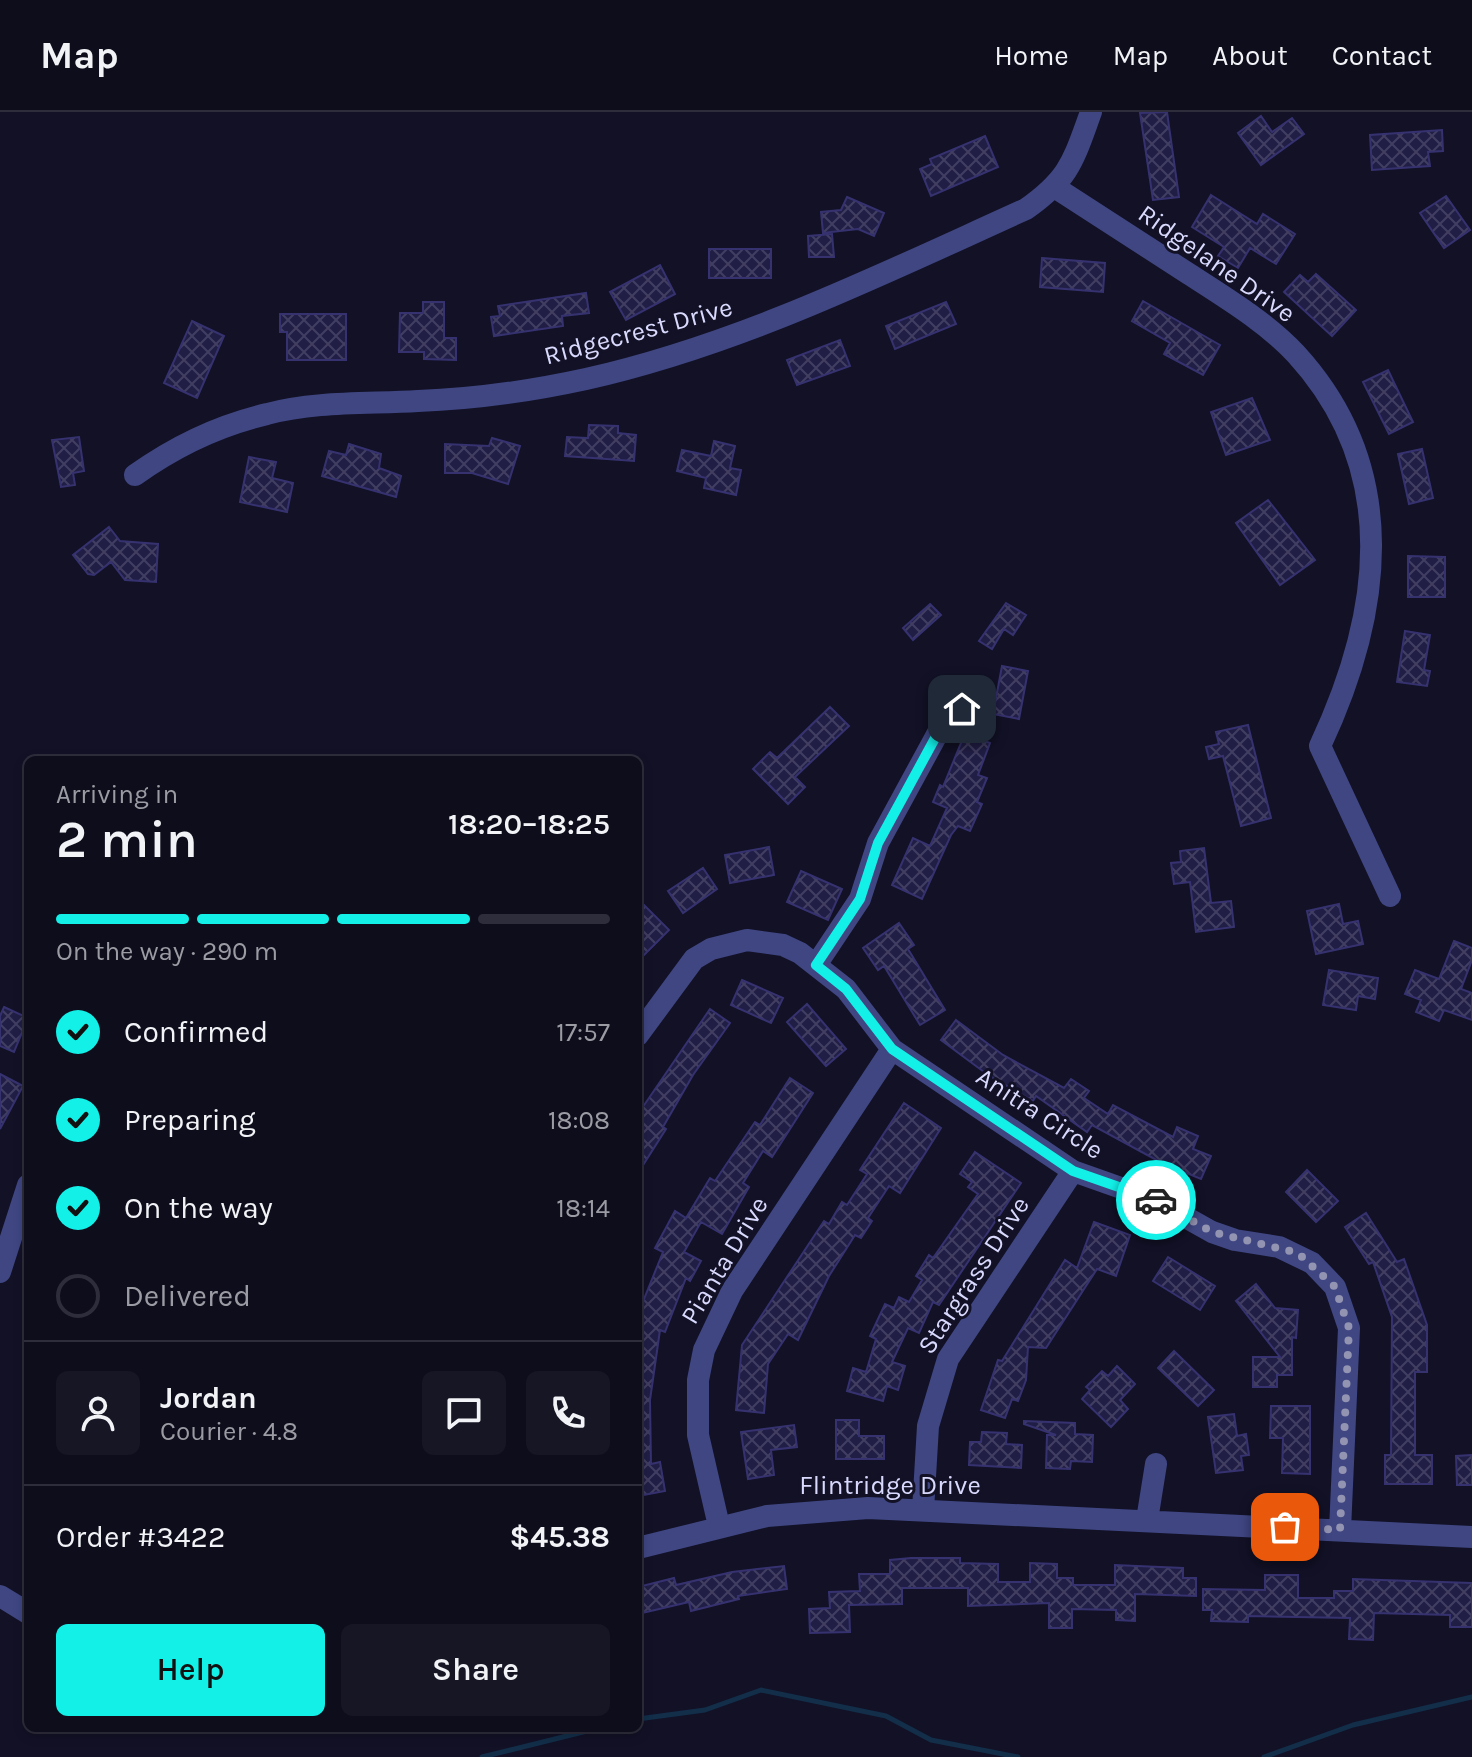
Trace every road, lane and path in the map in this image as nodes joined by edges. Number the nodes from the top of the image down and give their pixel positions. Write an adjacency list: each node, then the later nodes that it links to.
1 (1091, 112): 2 (street, Ridgecrest Drive)
2 (1056, 188): 3 (street, Ridgecrest Drive); 5 (street, Ridgelane Drive)
3 (135, 475)
4 (962, 709): 6 (street)
5 (1390, 896)
6 (816, 965): 7 (street, Anitra Circle); 8 (street, Anitra Circle)
7 (642, 1029)
8 (892, 1049): 9 (street, Anitra Circle); 15 (street, Pianta Drive)
9 (1073, 1171): 13 (street, Stargrass Drive); 16 (street, Anitra Circle)
10 (24, 1197): 11 (street)
11 (0, 1272)
12 (1156, 1464): 14 (street)
13 (923, 1510): 14 (street, Flintridge Drive); 15 (street, Flintridge Drive)
14 (1147, 1520): 16 (street, Flintridge Drive)
15 (719, 1526): 18 (street, Flintridge Drive)
16 (1340, 1530): 17 (street, Flintridge Drive)
17 (1472, 1537)
18 (642, 1547)
19 (0, 1596): 20 (street)
20 (24, 1611)

